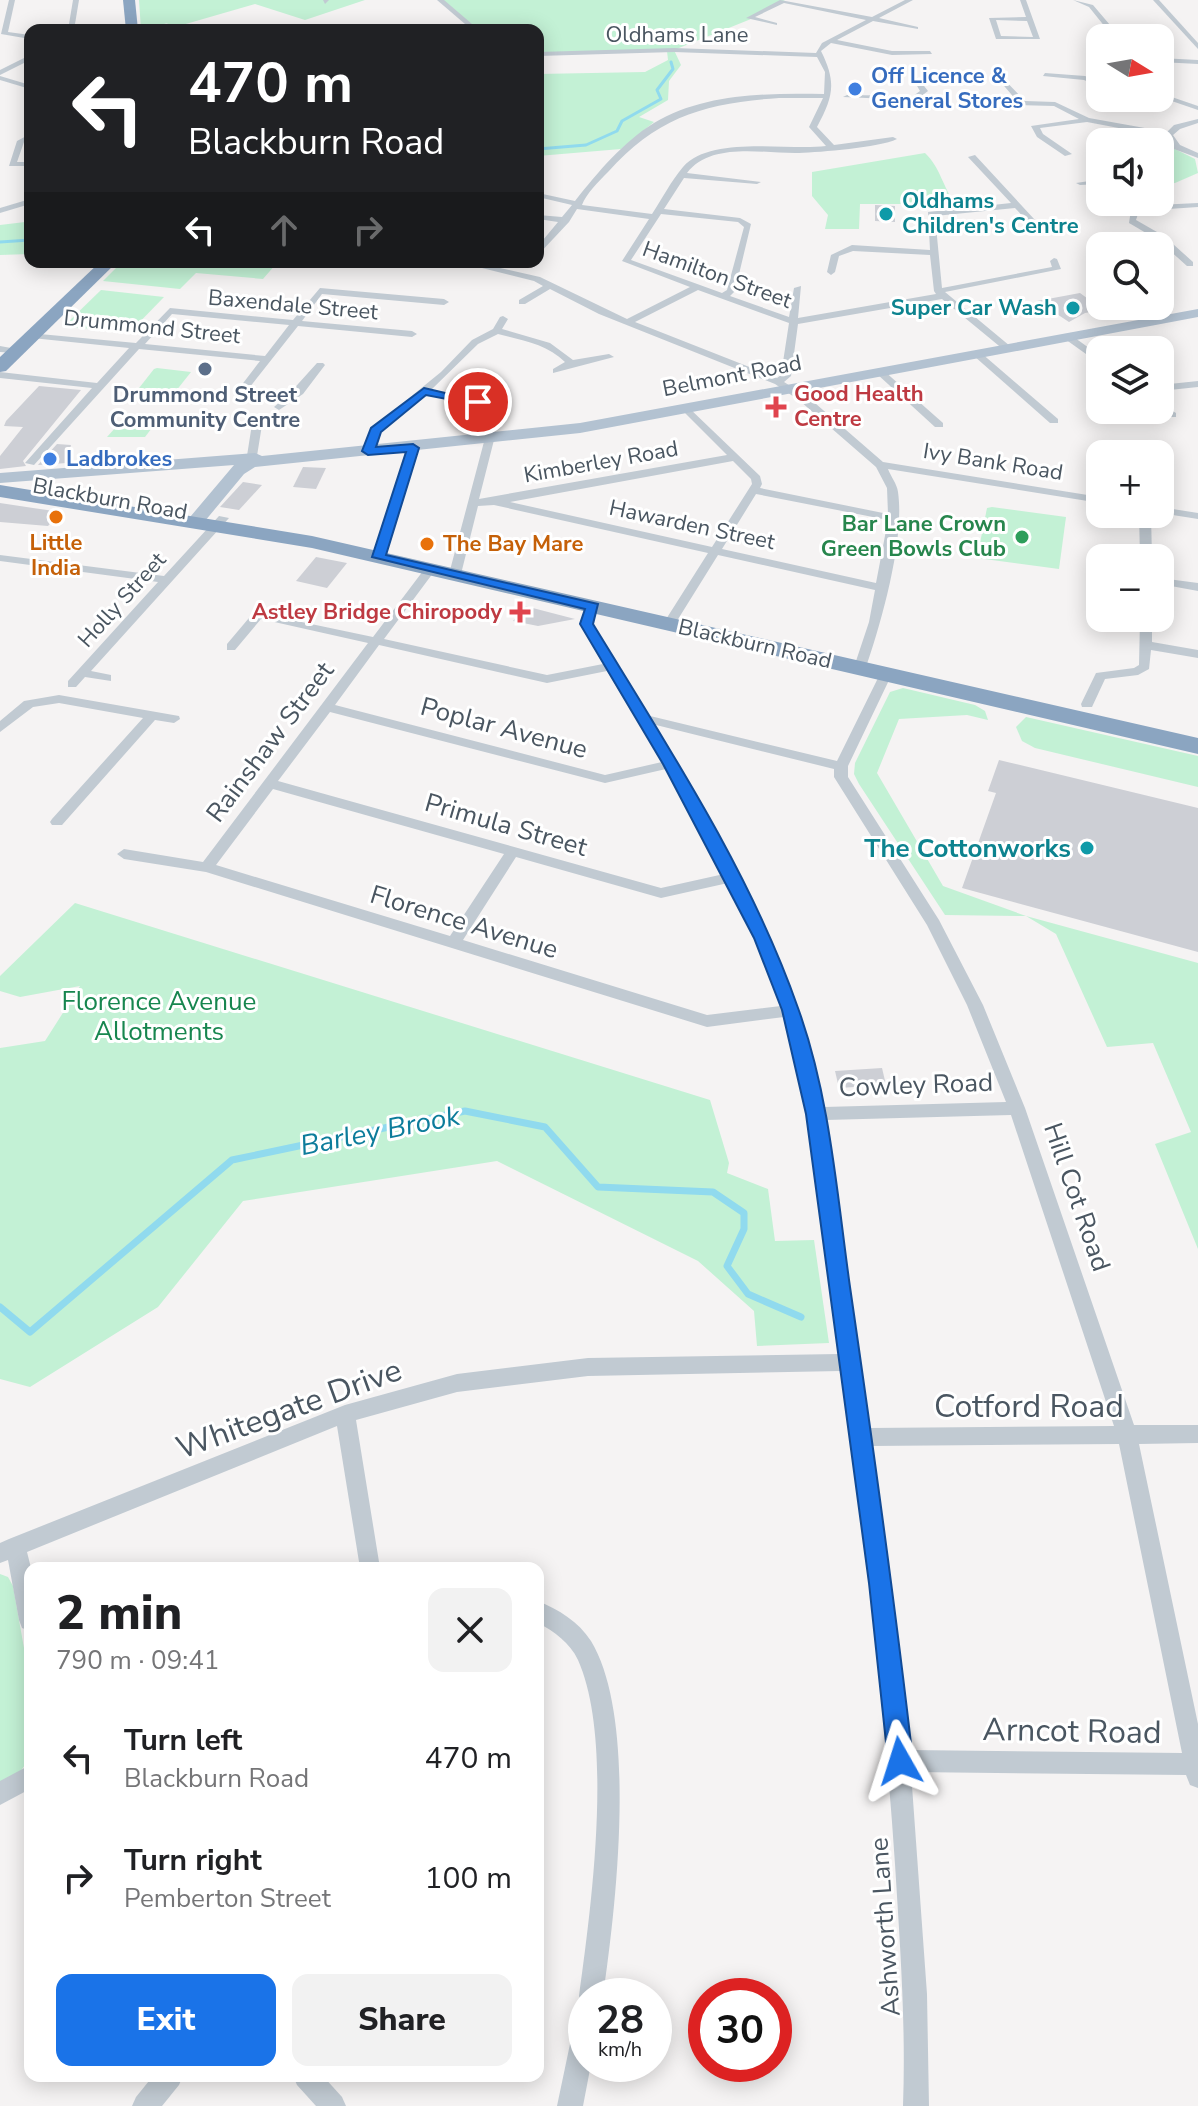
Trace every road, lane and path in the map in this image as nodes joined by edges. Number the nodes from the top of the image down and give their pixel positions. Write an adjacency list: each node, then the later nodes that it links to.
1 (12, 0): 21 (street)
2 (76, 0): 14 (street)
3 (119, 0): 15 (highway)
4 (129, 0): 16 (highway)
5 (440, 0): 17 (street)
6 (785, 0): 12 (street); 18 (street)
7 (910, 0): 12 (street)
8 (1023, 0): 13 (street)
9 (1076, 0): 11 (street)
10 (1156, 0): 23 (street)
11 (1093, 2): 19 (street)
12 (873, 19): 20 (street); 22 (street)
13 (1029, 19): 13 (street)
14 (72, 24)
15 (121, 24)
16 (131, 24)
17 (469, 24)
18 (775, 24)
19 (1108, 24)
20 (916, 28)
21 (24, 36)
22 (832, 41): 24 (street); 26 (street)
23 (1198, 47)
24 (930, 53)
25 (544, 54): 26 (street, Oldhams Lane)
26 (817, 55): 36 (street)
27 (24, 61): 32 (street)
28 (1174, 61): 29 (street)
29 (1198, 62)
30 (1015, 74): 41 (street)
31 (1045, 75): 34 (street)
32 (0, 76): 35 (street)
33 (917, 79): 37 (street)
34 (1086, 79)
35 (24, 85)
36 (827, 96): 37 (street); 48 (street); 59 (street)
37 (915, 98): 39 (street)
38 (1174, 100): 40 (street)
39 (941, 106)
40 (1198, 108)
41 (1087, 120): 43 (street); 49 (street)
42 (1198, 121): 44 (street)
43 (1131, 128)
44 (1174, 130)
45 (24, 139): 52 (street)
46 (893, 139): 48 (street)
47 (1174, 142): 50 (street)
48 (832, 148): 53 (street)
49 (1050, 153)
50 (1198, 156)
51 (972, 157): 60 (street)
52 (24, 164)
53 (682, 175): 54 (street); 65 (street)
54 (757, 182)
55 (1080, 183): 56 (street)
56 (1086, 183)
57 (544, 196): 59 (street)
58 (24, 203): 63 (street)
59 (578, 205): 65 (street); 68 (street)
60 (1017, 205): 69 (street); 71 (street)
61 (1198, 205): 62 (street)
62 (1174, 207)
63 (0, 212): 64 (street)
64 (24, 214)
65 (658, 214): 81 (street, Hamilton Street); 84 (street)
66 (1133, 216): 72 (street)
67 (544, 218): 68 (street)
68 (566, 220): 70 (street)
69 (1031, 220)
70 (544, 245)
71 (933, 253): 78 (street); 83 (street)
72 (1191, 260)
73 (1054, 261): 83 (street)
74 (86, 268): 98 (highway)
75 (103, 268): 94 (highway)
76 (490, 268): 79 (street)
77 (524, 268): 79 (street)
78 (831, 272)
79 (519, 274): 80 (street)
80 (551, 285): 86 (street); 89 (street)
81 (698, 287): 84 (street, Hamilton Street); 89 (street)
82 (798, 288): 90 (street)
83 (940, 294): 90 (street); 97 (street)
84 (724, 296): 90 (street, Hamilton Street)
85 (444, 302): 91 (street)
86 (522, 302)
87 (1198, 313): 95 (main road, Belmont Road)
88 (503, 319): 92 (street)
89 (627, 322): 111 (street)
90 (794, 322): 111 (street)
91 (295, 323): 93 (street, Baxendale Street); 96 (street, Baxendale Street); 102 (street)
92 (497, 331): 103 (street); 113 (street)
93 (412, 334)
94 (32, 335): 96 (street, Drummond Street); 98 (highway)
95 (1068, 337): 97 (main road, Belmont Road); 99 (street)
96 (137, 346): 102 (street, Drummond Street); 110 (street)
97 (1007, 348): 100 (main road, Belmont Road)
98 (6, 349): 105 (highway)
99 (1086, 350)
100 (977, 354): 107 (main road, Belmont Road); 119 (street)
101 (609, 357): 103 (street)
102 (267, 359): 114 (street)
103 (571, 363): 106 (street)
104 (320, 365): 114 (street)
105 (0, 367)
106 (556, 371)
107 (880, 372): 111 (main road, Belmont Road); 120 (street)
108 (0, 375): 110 (street)
109 (1198, 384): 112 (street)
110 (100, 386): 125 (street)
111 (783, 386): 117 (main road, Belmont Road); 127 (street)
112 (1174, 387)
113 (424, 391): 115 (street); 123 (street)
114 (288, 397): 116 (street)
115 (494, 399)
116 (279, 407)
117 (687, 409): 121 (main road, Belmont Road); 124 (street)
118 (264, 417): 126 (street)
119 (1054, 421)
120 (939, 425)
121 (489, 440): 122 (main road, Belmont Road); 133 (street)
122 (413, 448): 123 (main road, Belmont Road); 139 (street)
123 (368, 451): 126 (main road, Belmont Road)
124 (736, 457): 129 (street); 132 (street, Kimberley Road)
125 (30, 463)
126 (240, 463): 128 (main road, Belmont Road); 137 (main road)
127 (880, 465): 131 (street, Ivy Bank Road); 136 (street)
128 (0, 479): 137 (highway, Blackburn Road)
129 (753, 490): 136 (street); 138 (street)
130 (0, 491): 137 (highway, Blackburn Road)
131 (1086, 498)
132 (494, 502): 133 (street, Kimberley Road); 138 (street, Hawarden Street)
133 (473, 503): 142 (street)
134 (1174, 512): 135 (street)
135 (1198, 516)
136 (894, 518): 146 (street)
137 (208, 521): 139 (highway, Blackburn Road); 143 (street, Holly Street)
138 (715, 550): 146 (street, Hawarden Street); 148 (street)
139 (379, 557): 141 (highway, Blackburn Road)
140 (0, 558): 143 (street)
141 (430, 569): 142 (highway, Blackburn Road); 150 (street, Rainshaw Street)
142 (455, 574): 147 (highway, Blackburn Road)
143 (166, 580): 156 (street, Holly Street)
144 (1174, 583): 145 (street)
145 (1198, 587)
146 (881, 588): 155 (street)
147 (593, 607): 148 (highway, Blackburn Road); 154 (street, Ashworth Lane)
148 (669, 624): 155 (highway, Blackburn Road)
149 (1146, 632): 151 (street)
150 (377, 640): 152 (street); 154 (street); 161 (street, Rainshaw Street)
151 (1146, 645): 153 (street); 160 (street)
152 (231, 647)
153 (1198, 654)
154 (611, 666): 163 (street, Ashworth Lane)
155 (859, 670): 157 (highway, Blackburn Road)
156 (82, 673): 158 (street, Holly Street); 159 (street, Holly Street)
157 (885, 676): 166 (highway, Blackburn Road); 168 (street)
158 (107, 678)
159 (72, 684)
160 (1087, 704)
161 (326, 707): 167 (street, Poplar Avenue); 169 (street, Rainshaw Street)
162 (153, 714): 164 (street); 165 (street); 171 (street)
163 (643, 718): 167 (street, Ashworth Lane); 168 (street)
164 (174, 719)
165 (0, 728)
166 (1198, 746)
167 (671, 764): 176 (street, Ashworth Lane)
168 (841, 766): 179 (street, Hill Cot Road)
169 (269, 783): 173 (street, Primula Street); 175 (street, Rainshaw Street)
170 (57, 798): 171 (street)
171 (74, 802): 172 (street)
172 (57, 822)
173 (513, 851): 176 (street, Primula Street); 177 (street)
174 (124, 854): 175 (street, Florence Avenue)
175 (207, 867): 177 (street, Florence Avenue)
176 (731, 877): 178 (street, Ashworth Lane)
177 (453, 944): 178 (street, Florence Avenue)
178 (791, 1010): 180 (street, Ashworth Lane)
179 (1017, 1108): 180 (street, Cowley Road); 184 (street, Hill Cot Road)
180 (816, 1114): 181 (street, Ashworth Lane)
181 (850, 1362): 182 (street, Whitegate Drive); 185 (street, Ashworth Lane)
182 (345, 1414): 186 (street, Whitegate Drive); 187 (street)
183 (1198, 1434): 184 (street, Cotford Road)
184 (1127, 1435): 185 (street, Cotford Road); 191 (street, Hill Cot Road)
185 (861, 1437): 190 (street, Ashworth Lane)
186 (8, 1549): 188 (street)
187 (369, 1562)
188 (24, 1601)
189 (544, 1616): 194 (street)
190 (900, 1761): 191 (street, Arncot Road); 201 (street, Ashworth Lane)
191 (1197, 1771)
192 (24, 1780): 193 (street)
193 (0, 1794)
194 (593, 1978)
195 (165, 2082): 198 (street)
196 (311, 2082): 199 (street)
197 (575, 2082): 200 (street)
198 (145, 2106)
199 (333, 2106)
200 (570, 2106)
201 (916, 2106)

